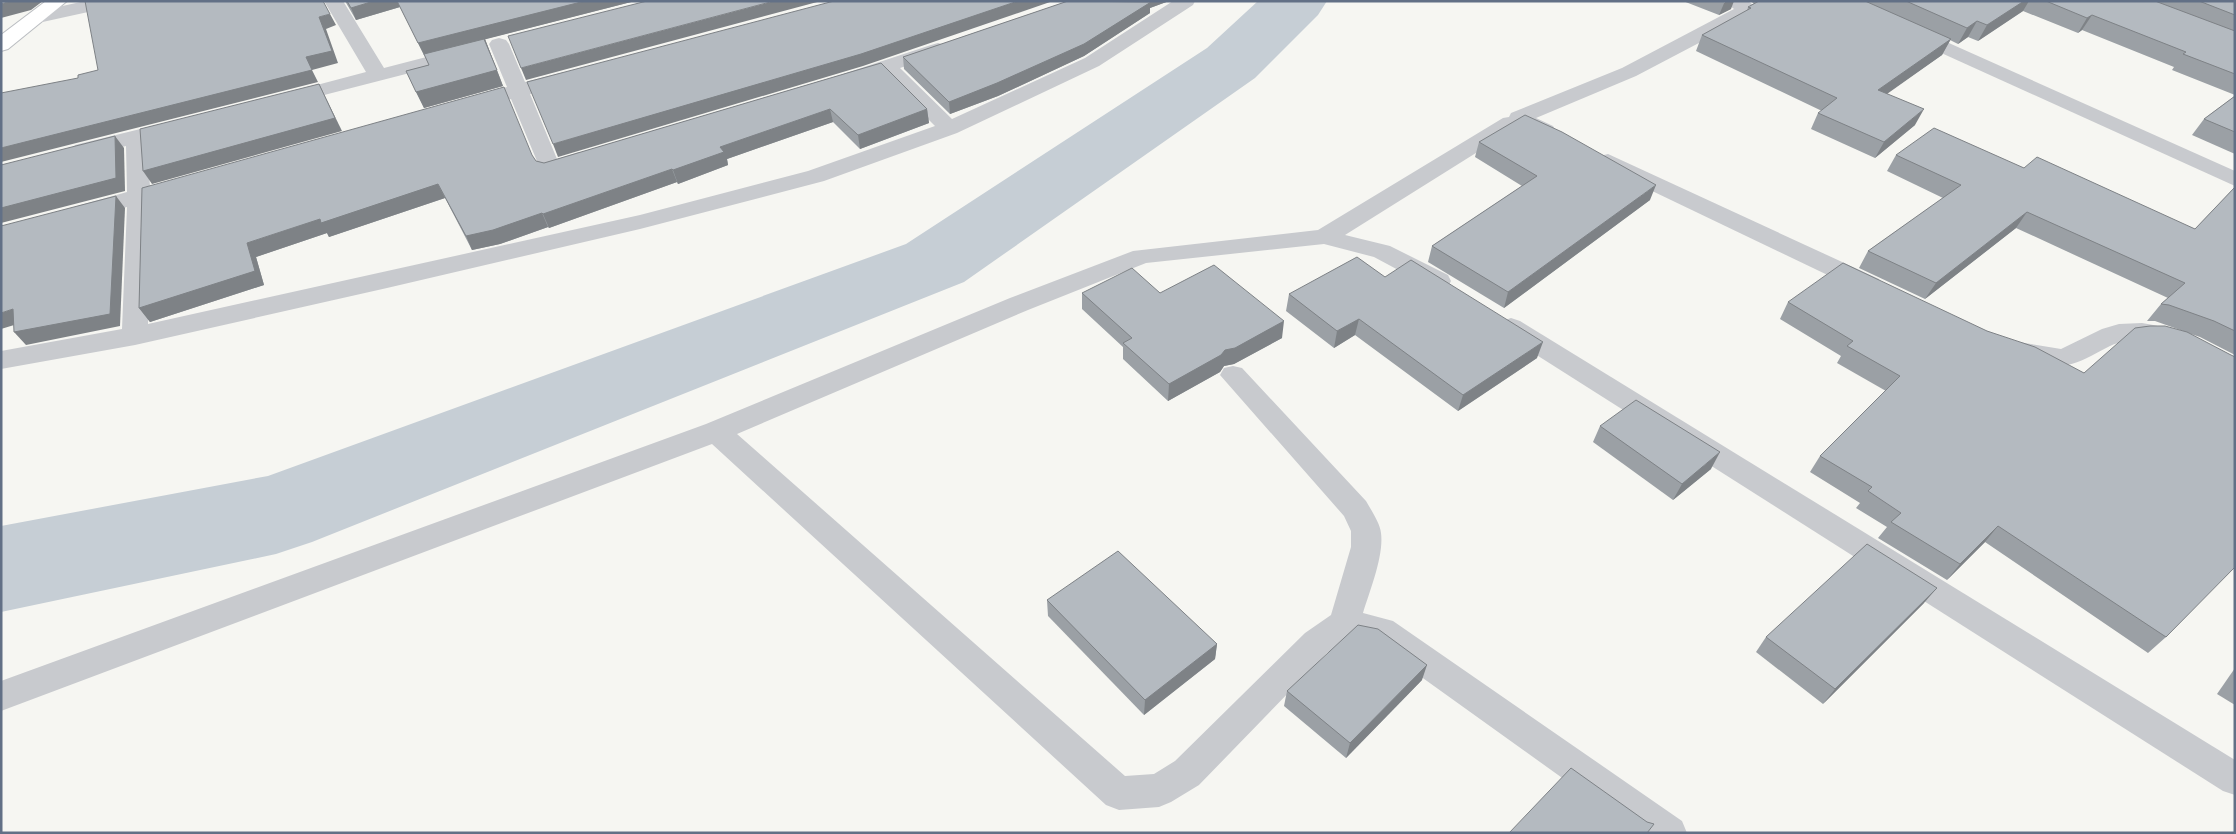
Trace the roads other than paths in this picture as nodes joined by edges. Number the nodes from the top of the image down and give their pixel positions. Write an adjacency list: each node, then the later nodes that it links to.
1 (58, 1): 6 (main road)
2 (114, 1): 6 (street)
3 (333, 1): 12 (street)
4 (1186, 1): 19 (street)
5 (1733, 1): 17 (street)
6 (38, 17): 9 (main road)
7 (1896, 26): 25 (street)
8 (960, 42): 10 (street)
9 (2, 45)
10 (887, 66): 13 (street); 19 (street)
11 (584, 72): 14 (street)
12 (378, 75): 14 (street); 15 (street)
13 (834, 83)
14 (517, 90): 16 (street); 24 (street)
15 (271, 102)
16 (452, 109)
17 (1519, 118): 21 (street); 29 (street)
18 (194, 122): 20 (street)
19 (949, 128): 33 (street)
20 (136, 137): 23 (street); 27 (street)
21 (1564, 140)
22 (1591, 152): 30 (street)
23 (68, 154)
24 (598, 154)
25 (2235, 179)
26 (194, 181): 27 (street)
27 (140, 196): 28 (street); 33 (street)
28 (66, 216)
29 (1324, 237): 31 (street); 38 (street)
30 (1887, 293)
31 (1462, 296)
32 (1487, 312): 41 (street)
33 (135, 336): 35 (street)
34 (2002, 345): 36 (street)
35 (1, 360)
36 (2235, 369)
37 (1233, 376): 39 (street)
38 (716, 430): 39 (street); 40 (street)
39 (1345, 623): 42 (street)
40 (1, 696)
41 (2235, 779)
42 (1669, 833)

